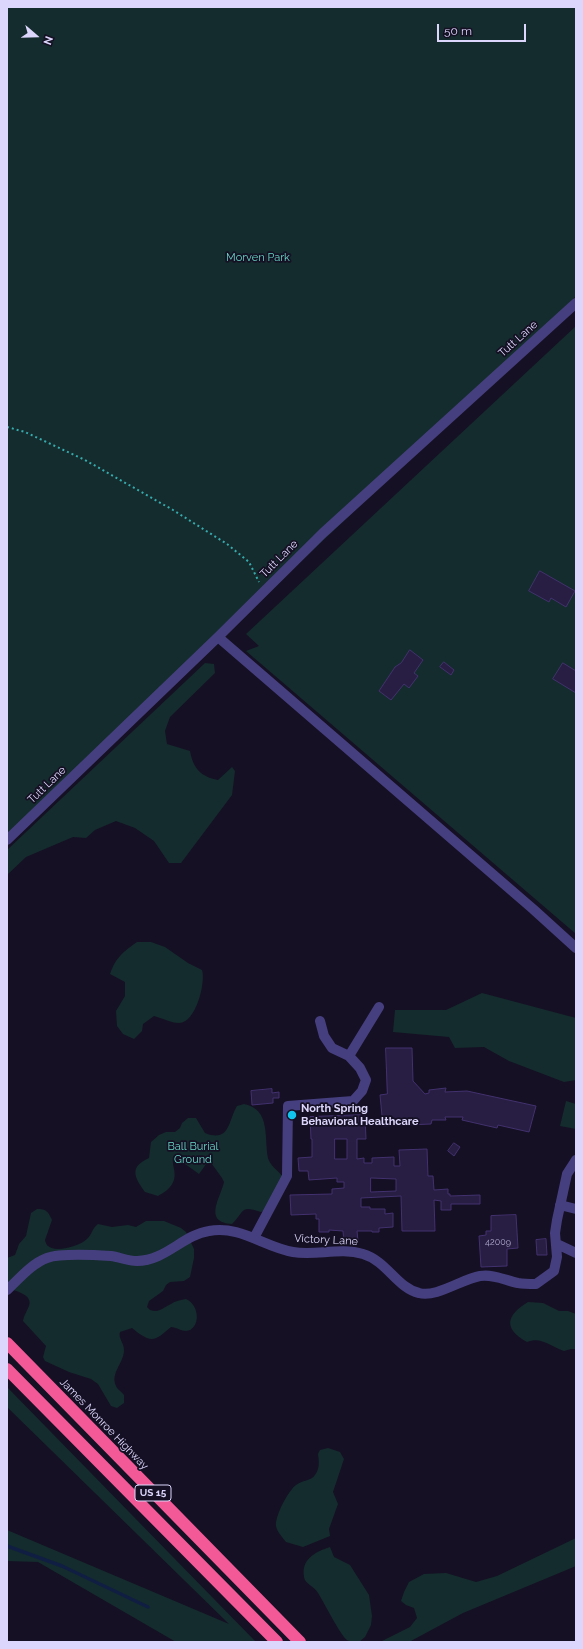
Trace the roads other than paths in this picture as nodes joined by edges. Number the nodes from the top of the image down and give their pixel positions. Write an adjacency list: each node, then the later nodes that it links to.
1 (576, 303): 2 (street, Tutt Lane)
2 (218, 637): 3 (street, Tutt Lane); 4 (street)
3 (7, 840)
4 (576, 948)
5 (379, 1007): 7 (street)
6 (320, 1021): 7 (street)
7 (349, 1056): 11 (street)
8 (576, 1160): 9 (street, Victory Lane)
9 (560, 1204): 10 (street); 12 (street, Victory Lane)
10 (576, 1209)
11 (254, 1238): 12 (street, Victory Lane); 14 (street, Victory Lane)
12 (557, 1244): 13 (street)
13 (576, 1253)
14 (7, 1290)
15 (7, 1343): 18 (highway, James Monroe Highway / US 15)
16 (7, 1369): 17 (highway, US 15)
17 (277, 1642)
18 (300, 1642)

